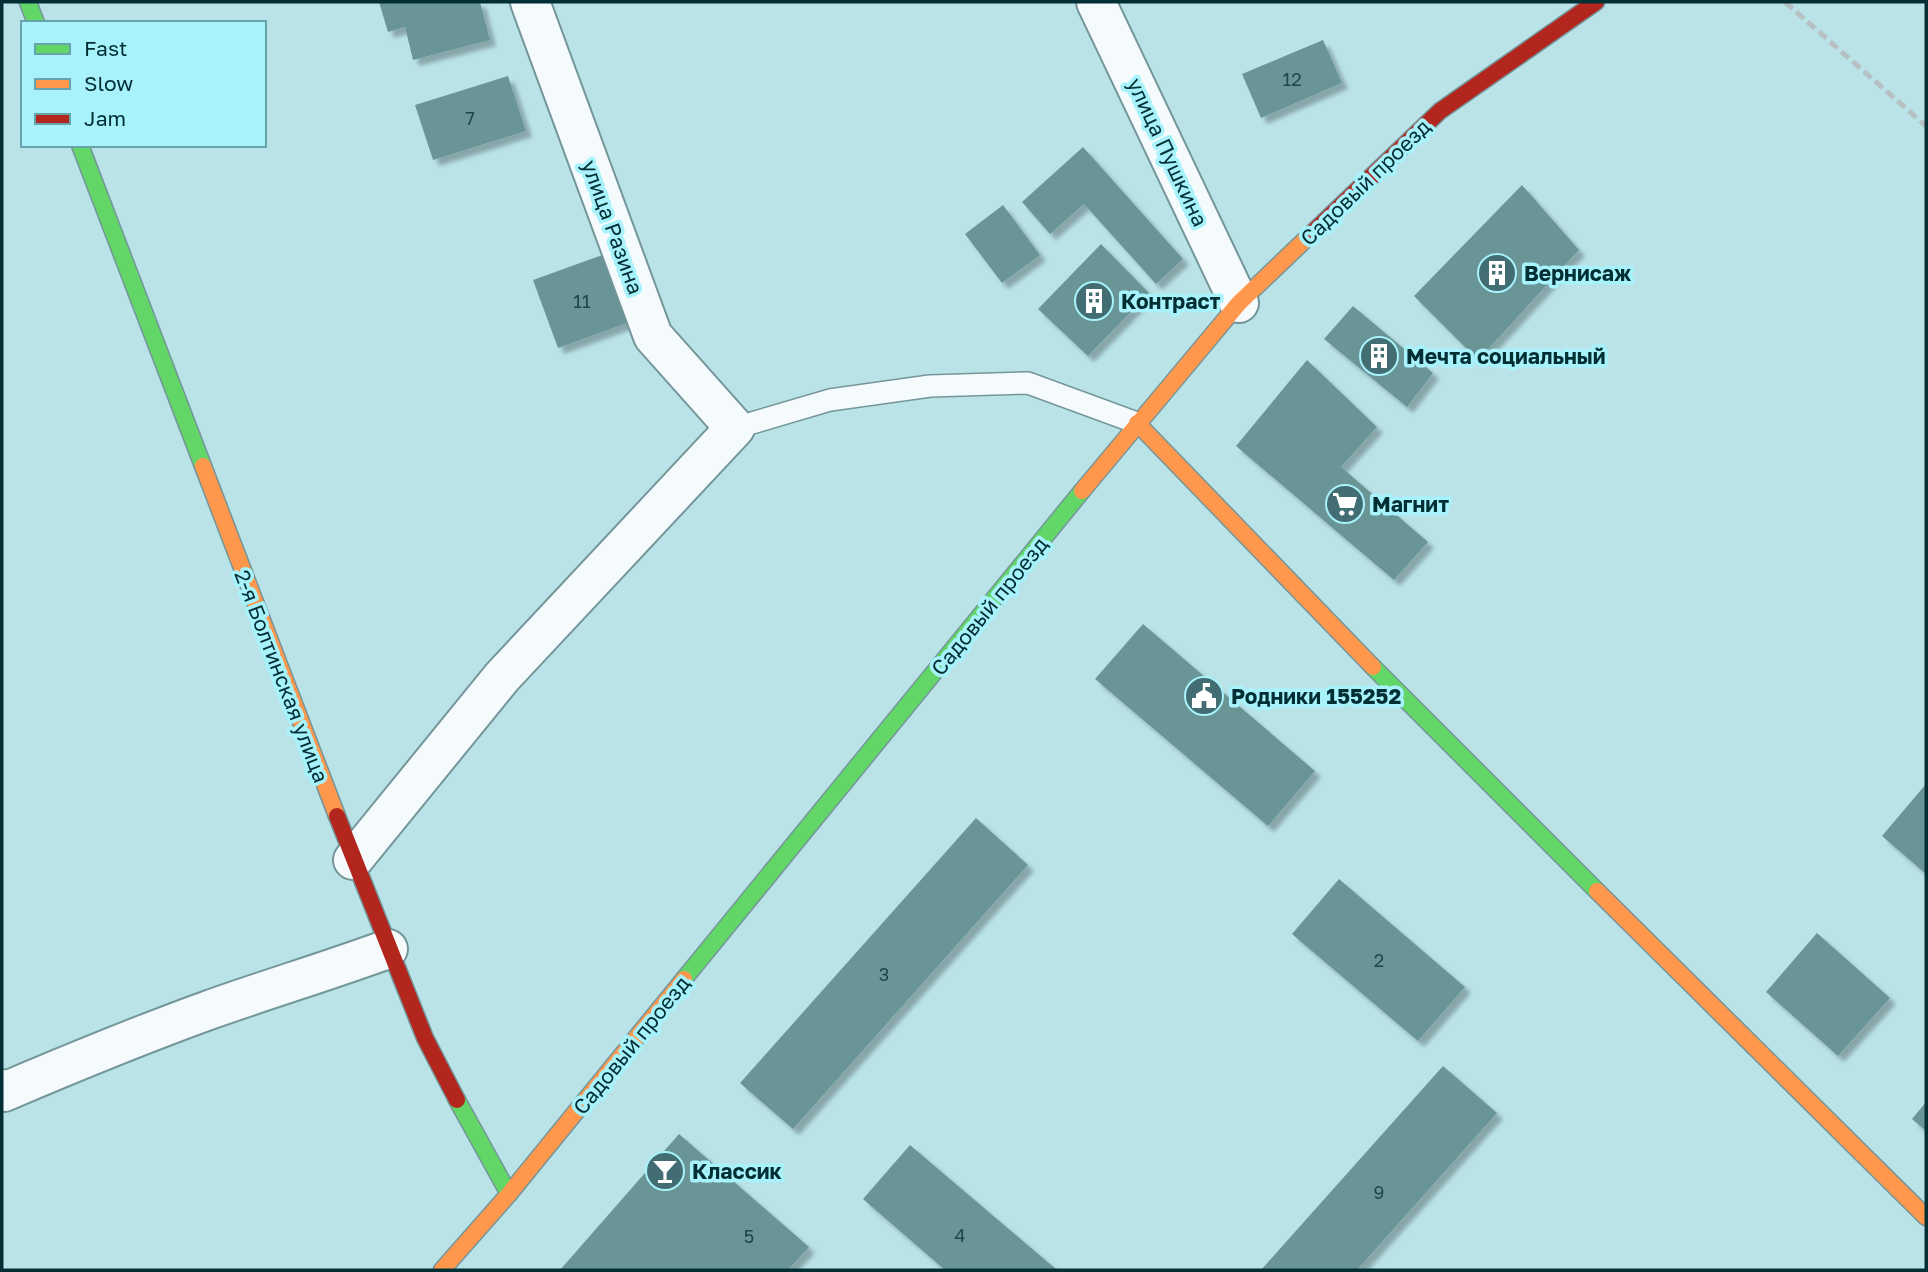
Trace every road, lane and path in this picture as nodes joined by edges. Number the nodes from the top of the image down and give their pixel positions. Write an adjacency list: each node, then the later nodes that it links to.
1 (29, 2): 5 (street)
2 (530, 2): 9 (street, улица Разина)
3 (1096, 2): 7 (street, улица Пушкина)
4 (1596, 2): 7 (street, Садовый проезд)
5 (35, 21)
6 (81, 147): 10 (street, 2-я Болтинская улица)
7 (1239, 303): 8 (street, Садовый проезд)
8 (1138, 423): 9 (lane); 13 (street, Садовый проезд); 14 (street)
9 (735, 428): 10 (street)
10 (352, 860): 11 (street, 2-я Болтинская улица)
11 (387, 949): 12 (street); 13 (street, 2-я Болтинская улица)
12 (2, 1089)
13 (509, 1194): 15 (street, Садовый проезд)
14 (1926, 1217)
15 (442, 1270)

